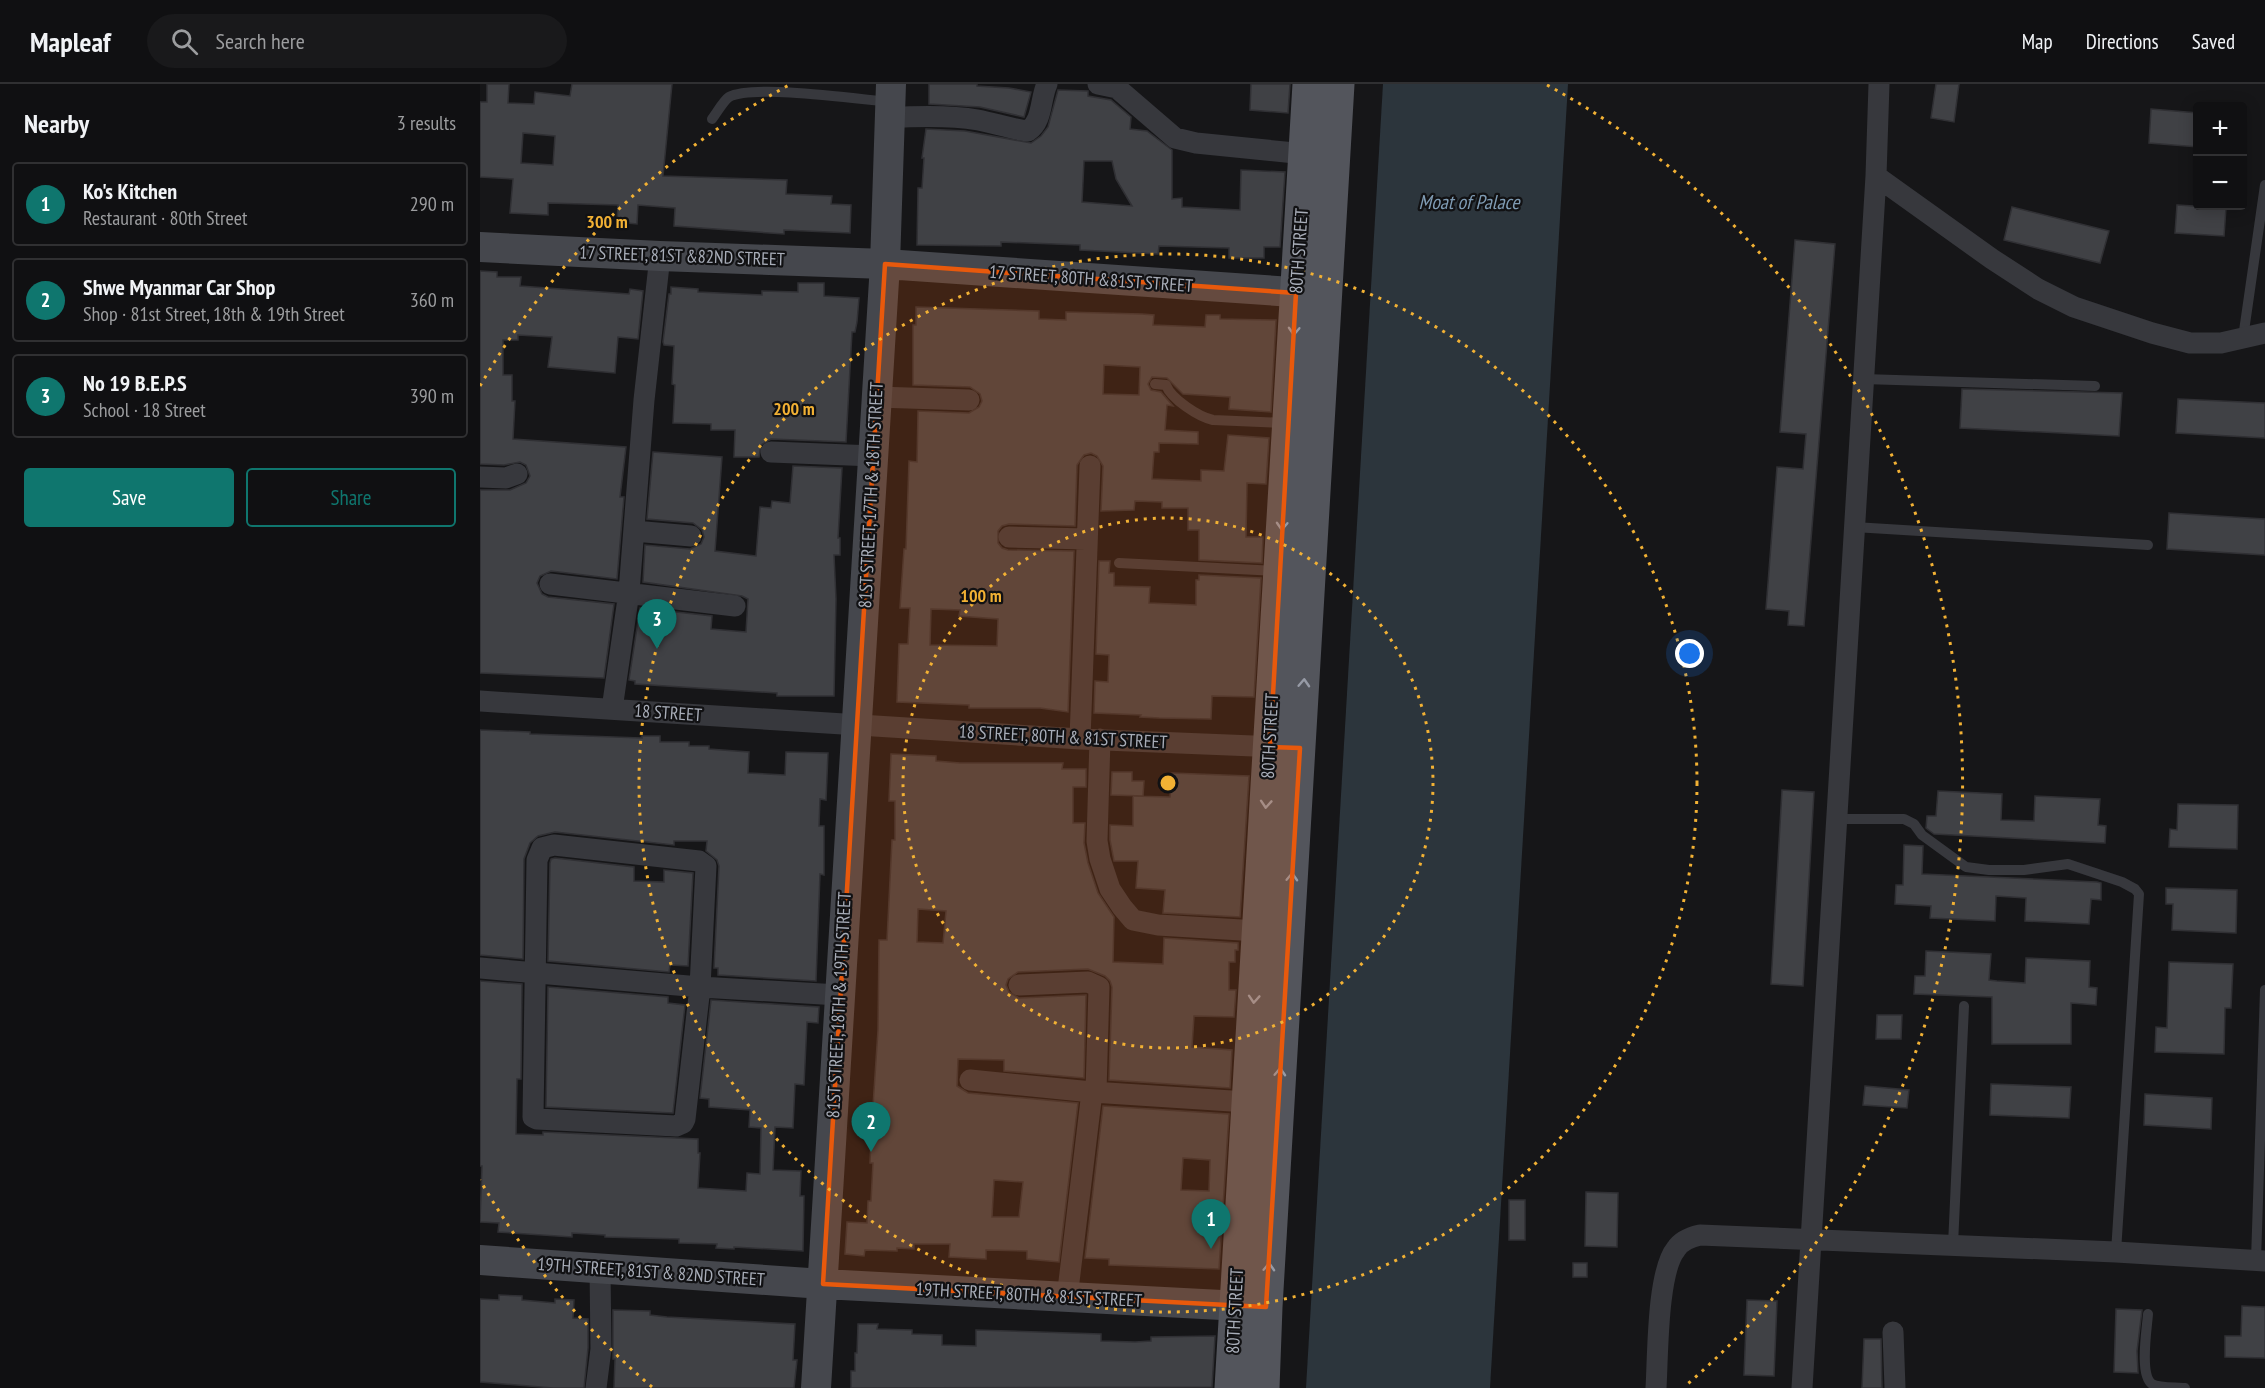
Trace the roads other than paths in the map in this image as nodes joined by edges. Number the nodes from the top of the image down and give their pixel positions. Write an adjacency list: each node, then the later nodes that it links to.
1 (1047, 84): 6 (street)
2 (1098, 84): 8 (street)
3 (1309, 84): 8 (main road, 80TH STREET)
4 (1338, 84): 14 (main road, 80TH STREET)
5 (1879, 84): 9 (street)
6 (890, 101): 7 (lane); 13 (street, 81ST STREET, 17TH & 18TH STREET)
7 (712, 119)
8 (1305, 154): 14 (main road, 80TH STREET)
9 (1876, 176): 15 (street); 16 (street)
10 (2265, 184): 15 (lane)
11 (480, 247): 12 (street, 17 STREET, 81ST &82ND STREET)
12 (660, 256): 13 (street, 17 STREET, 81ST &82ND STREET); 28 (street)
13 (885, 264): 14 (street, 17 STREET, 80TH &81ST STREET); 19 (street, 81ST STREET, 17TH & 18TH STREET)
14 (1311, 293): 21 (main road, 80TH STREET, one-way to 21); 42 (main road, 80TH STREET, one-way to 14)
15 (2258, 336)
16 (1863, 379): 18 (lane); 27 (street)
17 (1155, 384): 21 (lane)
18 (2095, 386)
19 (877, 397): 20 (street); 23 (street, 81ST STREET, 17TH & 18TH STREET)
20 (969, 400)
21 (1288, 423): 34 (main road, 80TH STREET, one-way to 34)
22 (771, 452): 23 (street)
23 (874, 456): 40 (street, 81ST STREET, 17TH & 18TH STREET)
24 (1090, 466): 31 (street)
25 (517, 474): 26 (street)
26 (480, 477)
27 (1854, 527): 32 (lane); 43 (street)
28 (634, 531): 29 (street); 36 (street)
29 (691, 536)
30 (1009, 537): 31 (street)
31 (1086, 539): 41 (street)
32 (2148, 545)
33 (1119, 563): 34 (lane)
34 (1280, 571): 42 (main road, 80TH STREET)
35 (550, 584): 36 (street)
36 (629, 592): 37 (street); 39 (street)
37 (735, 606)
38 (480, 700): 39 (street, 18 STREET)
39 (612, 709): 40 (street, 18 STREET)
40 (857, 725): 41 (street, 18 STREET, 80TH & 81ST STREET); 50 (street, 81ST STREET, 18TH & 19TH STREET)
41 (1090, 740): 42 (street, 18 STREET, 80TH & 81ST STREET); 44 (street)
42 (1285, 748): 44 (main road, 80TH STREET, one-way to 44); 63 (main road, 80TH STREET, one-way to 42)
43 (1836, 819): 55 (street); 57 (lane)
44 (1258, 931): 54 (main road, 80TH STREET, one-way to 54)
45 (480, 968): 46 (street)
46 (536, 972): 48 (street); 48 (street); 48 (street)
47 (1019, 985): 53 (street)
48 (699, 987): 50 (street)
49 (2265, 990): 59 (lane)
50 (839, 995): 61 (street, 81ST STREET, 18TH & 19TH STREET)
51 (1964, 1006): 56 (lane)
52 (970, 1080): 53 (street)
53 (1094, 1092): 54 (street); 62 (street)
54 (1247, 1102): 63 (main road, 80TH STREET)
55 (1811, 1239): 56 (street); 70 (street); 71 (street)
56 (1953, 1245): 57 (street)
57 (2116, 1252): 59 (street)
58 (480, 1260): 60 (street, 19TH STREET, 81ST & 82ND STREET)
59 (2260, 1260)
60 (600, 1268): 61 (street, 19TH STREET, 81ST & 82ND STREET); 66 (street)
61 (823, 1284): 62 (street, 19TH STREET, 80TH & 81ST STREET); 67 (street, 81ST STREET, 18TH & 19TH STREET)
62 (1067, 1298): 63 (street, 19TH STREET, 80TH & 81ST STREET)
63 (1251, 1307): 68 (main road, 80TH STREET); 69 (main road, 80TH STREET)
64 (2148, 1314): 73 (lane)
65 (1893, 1332): 72 (street)
66 (596, 1388)
67 (816, 1388)
68 (1231, 1388)
69 (1263, 1388)
70 (1656, 1388)
71 (1802, 1388)
72 (1895, 1388)
73 (2185, 1388)

